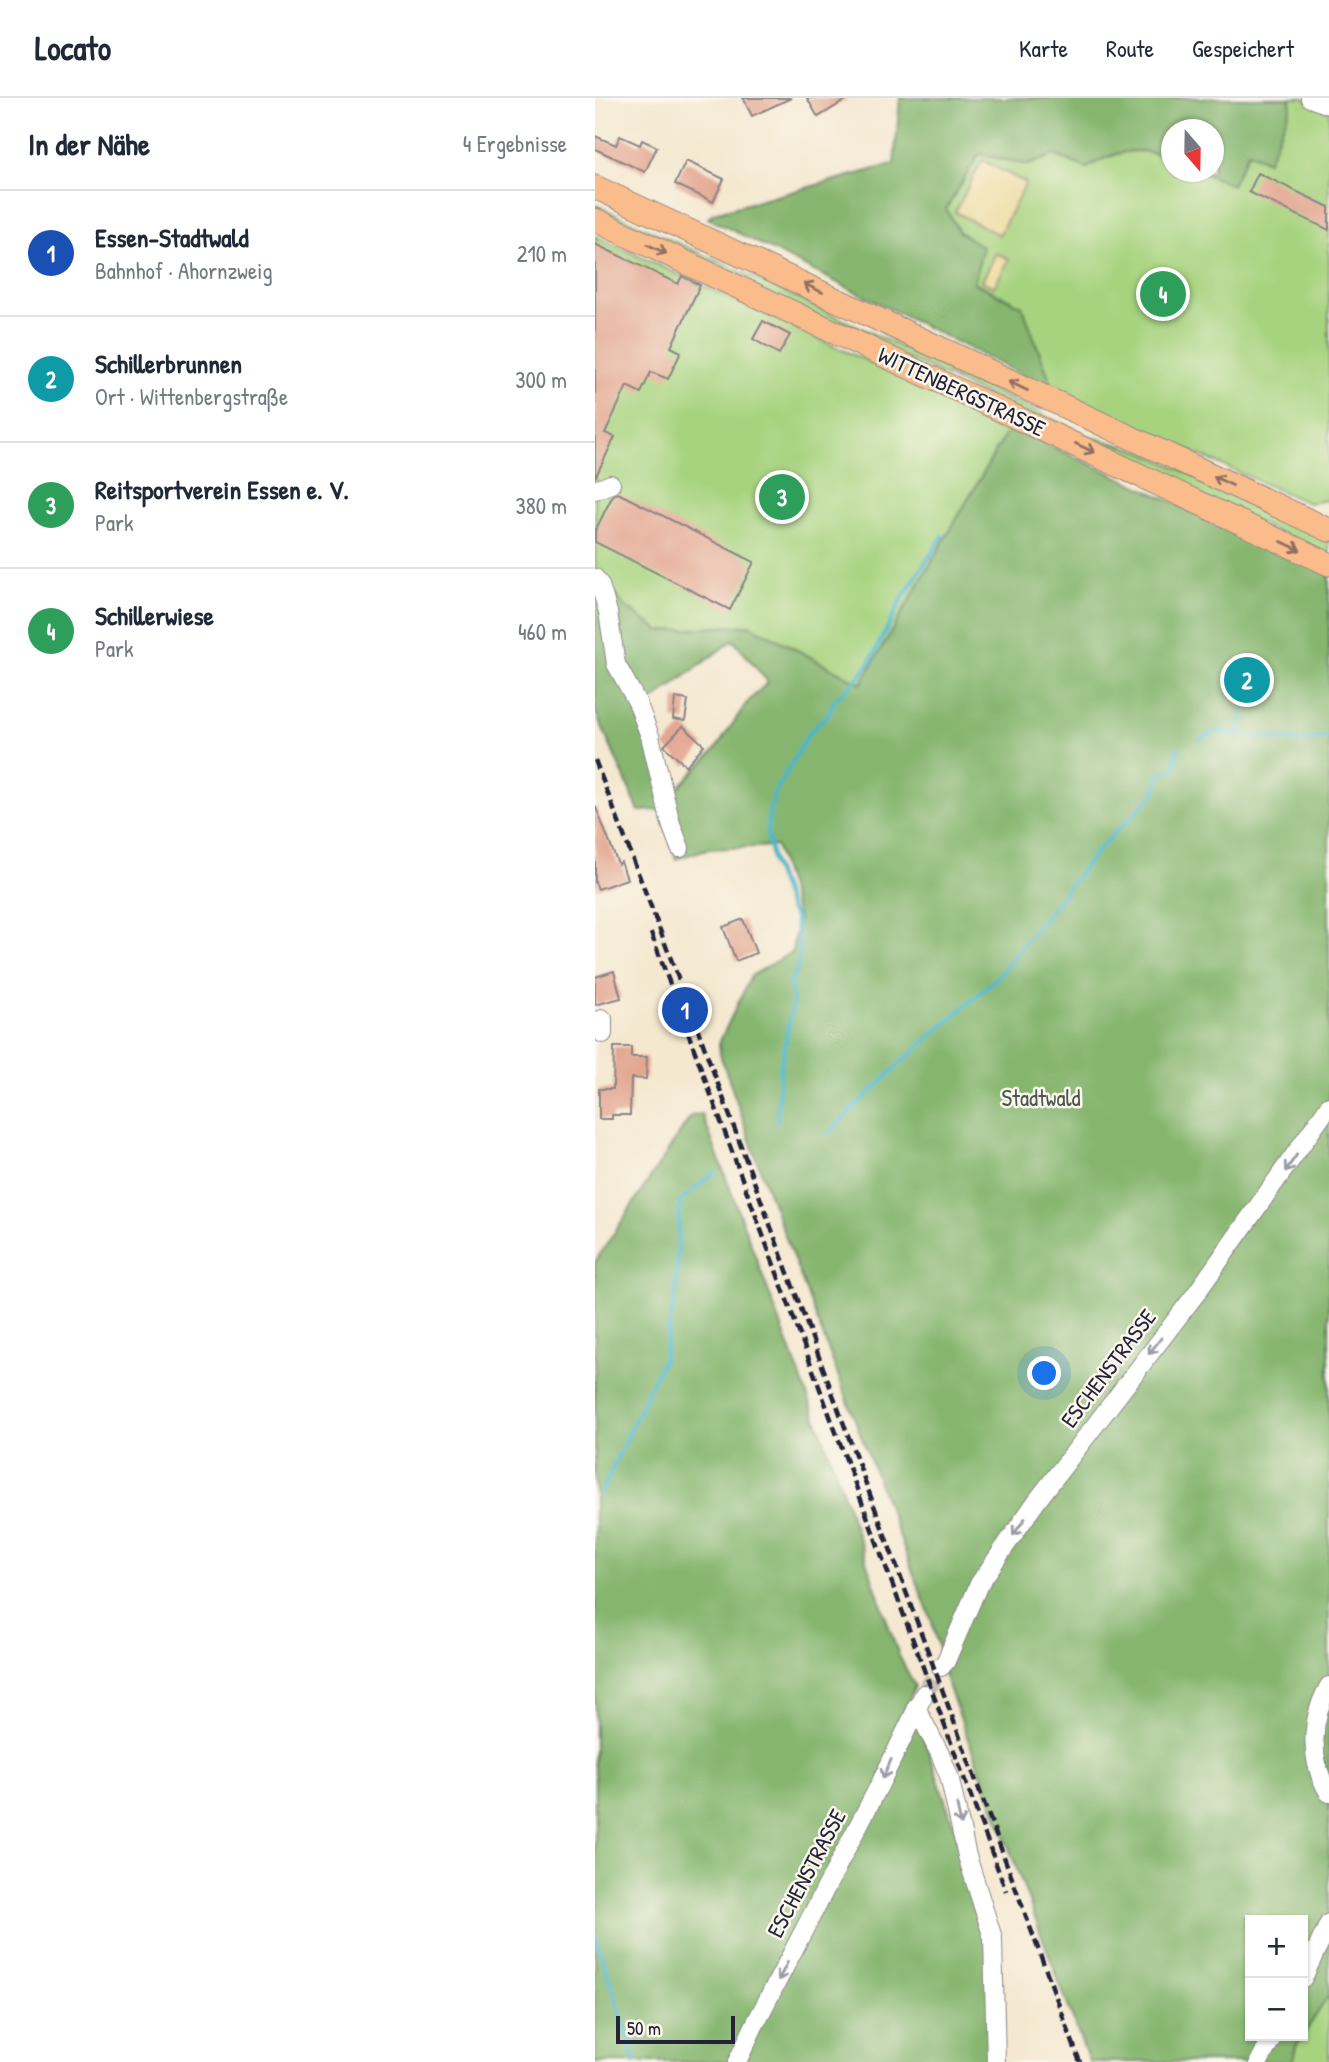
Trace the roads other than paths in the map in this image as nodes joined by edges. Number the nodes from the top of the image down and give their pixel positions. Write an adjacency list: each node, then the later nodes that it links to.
1 (1310, 98): 2 (street)
2 (1329, 105)
3 (595, 187): 5 (main road, WITTENBERGSTRASSE, one-way to 3)
4 (595, 220): 6 (main road, WITTENBERGSTRASSE, one-way to 6)
5 (1329, 530)
6 (1329, 564)
7 (595, 578): 8 (street)
8 (680, 848)
9 (1329, 1106): 10 (street, ESCHENSTRASSE, one-way to 10)
10 (941, 1667)
11 (1329, 1686): 12 (street)
12 (1329, 1793)
13 (1329, 1923): 14 (street)
14 (1308, 1967)
15 (1270, 2041): 18 (street)
16 (737, 2062): 17 (street, ESCHENSTRASSE)
17 (996, 2062)
18 (1259, 2062)

